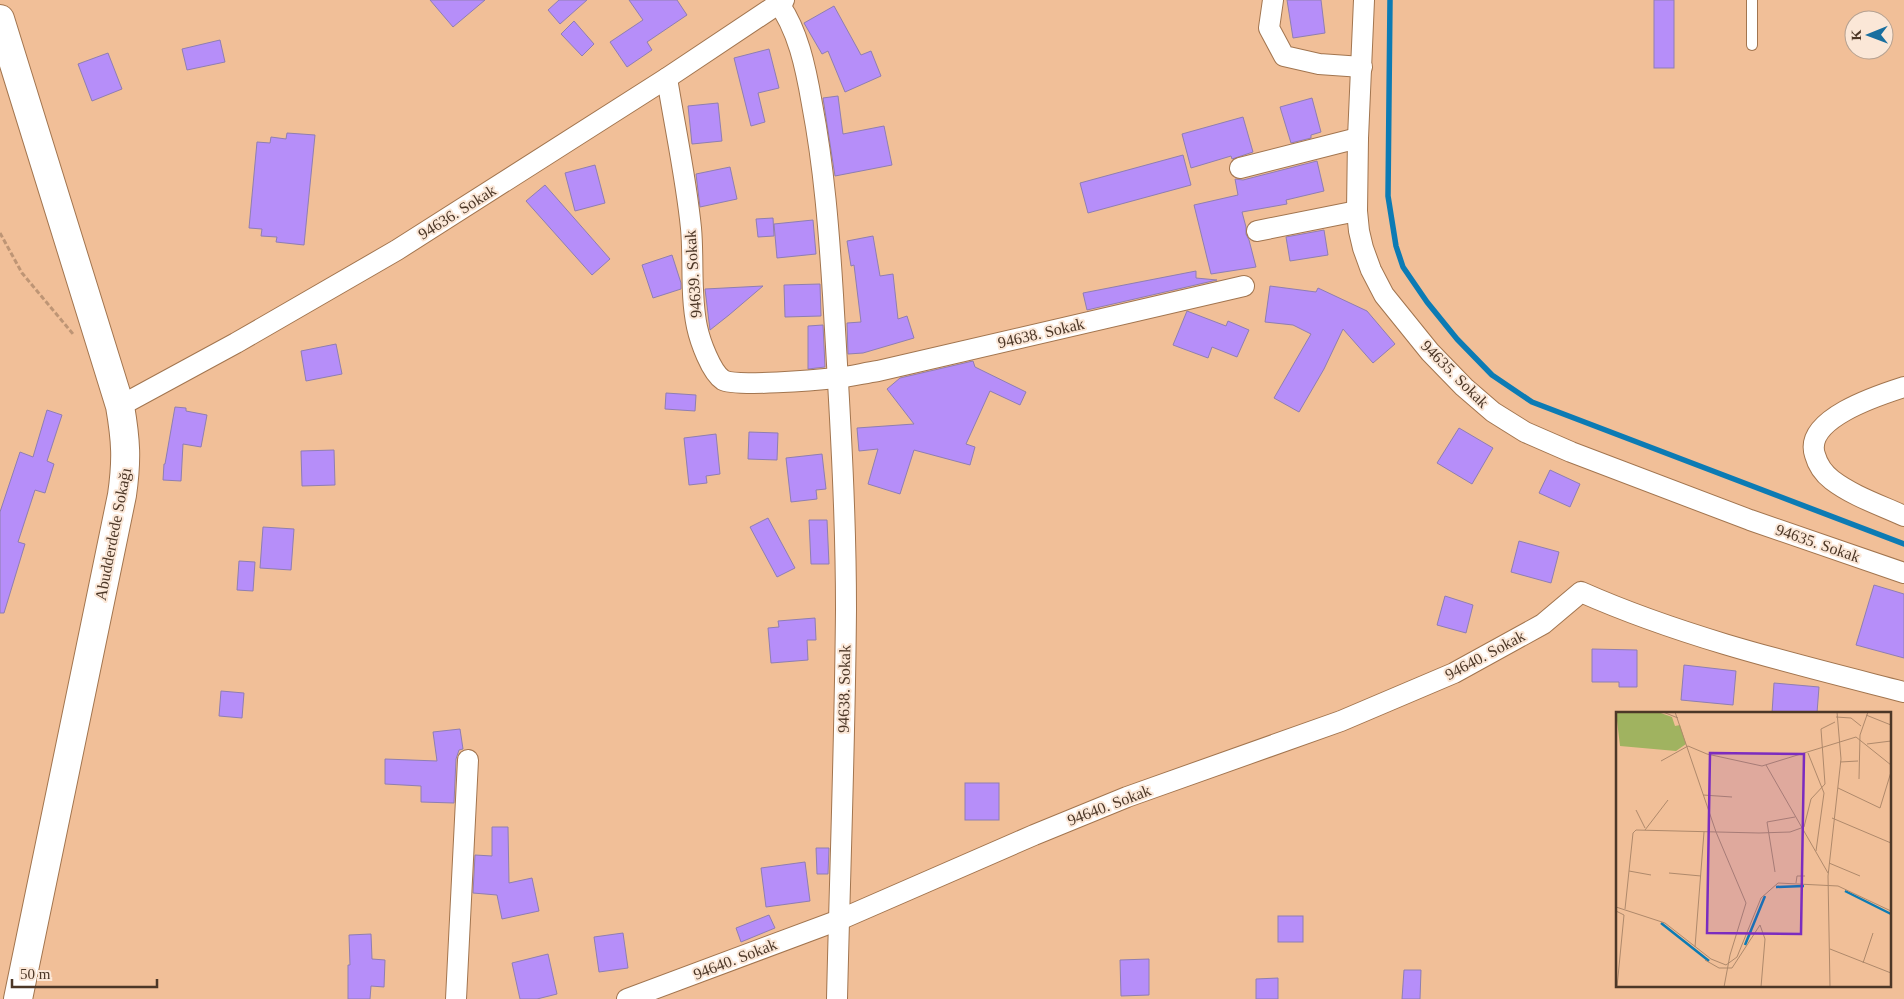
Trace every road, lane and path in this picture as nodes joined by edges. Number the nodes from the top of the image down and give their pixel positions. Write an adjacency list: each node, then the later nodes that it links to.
1 (1273, 0): 7 (street)
2 (1364, 0): 7 (street, 94635. Sokak)
3 (1752, 0): 6 (lane)
4 (779, 1): 8 (street, 94636. Sokak); 16 (street, 94638. Sokak)
5 (0, 19): 18 (street, Abudderdede Sokağı)
6 (1752, 45)
7 (1362, 68): 9 (street, 94635. Sokak)
8 (667, 78): 16 (street, 94639. Sokak); 18 (street, 94636. Sokak)
9 (1358, 138): 10 (street); 11 (street, 94635. Sokak)
10 (1240, 168)
11 (1358, 211): 12 (street); 20 (street, 94635. Sokak)
12 (1257, 231)
13 (0, 233): 15 (path)
14 (1244, 286): 16 (street, 94638. Sokak)
15 (79, 339)
16 (838, 378): 23 (street, 94638. Sokak)
17 (1904, 387): 19 (street)
18 (120, 406): 24 (street, Abudderdede Sokağı)
19 (1904, 516)
20 (1904, 573)
21 (1904, 692): 23 (street, 94640. Sokak)
22 (468, 760): 25 (street)
23 (839, 920): 26 (street, 94640. Sokak); 27 (street, 94638. Sokak)
24 (18, 999)
25 (456, 999)
26 (627, 999)
27 (837, 999)

